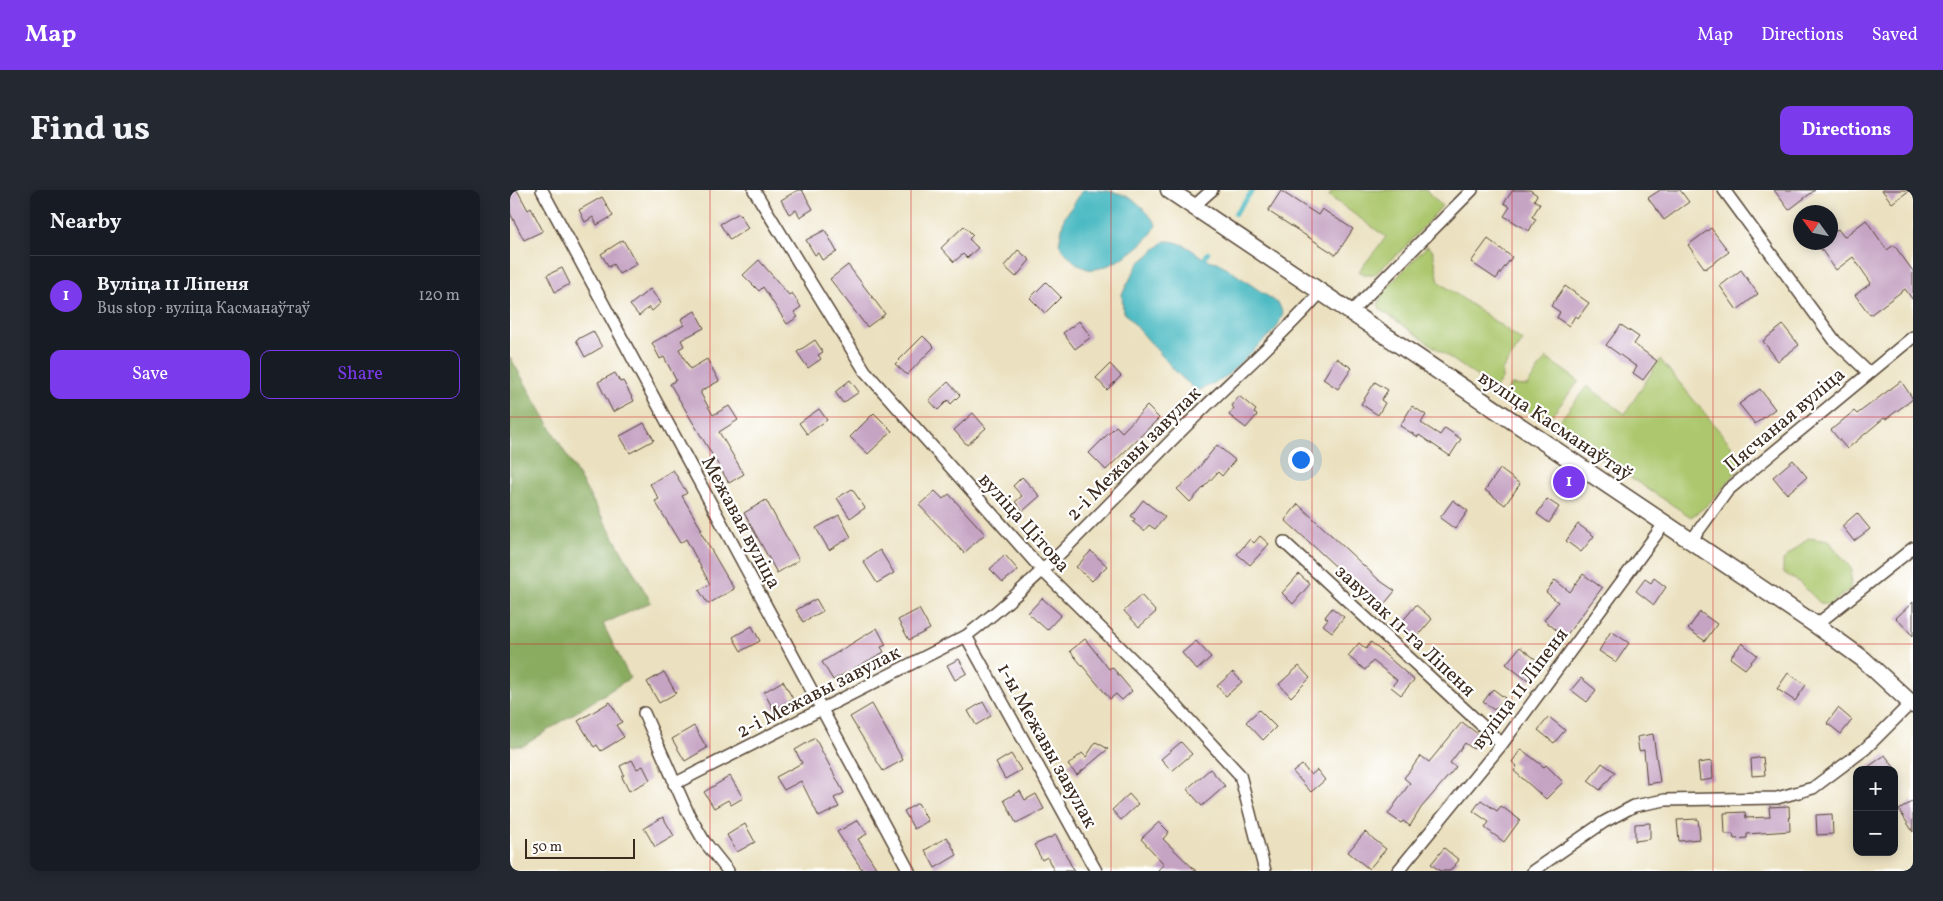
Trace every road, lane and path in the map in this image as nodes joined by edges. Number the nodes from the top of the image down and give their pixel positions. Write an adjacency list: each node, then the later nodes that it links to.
1 (542, 190): 20 (street, Межавая вуліца)
2 (754, 190): 16 (street, вуліца Цітова)
3 (1169, 190): 7 (main road, вуліца Касманаўтаў)
4 (1212, 190): 7 (street)
5 (1472, 190): 9 (street)
6 (1724, 190): 11 (street)
7 (1193, 207): 8 (main road, вуліца Касманаўтаў)
8 (1320, 293): 9 (main road, вуліца Касманаўтаў); 16 (street, 2-і Межавы завулак)
9 (1350, 313): 12 (main road, вуліца Касманаўтаў)
10 (1913, 337): 11 (street, Пясчаная вуліца)
11 (1870, 373): 13 (street, Пясчаная вуліца)
12 (1664, 524): 13 (main road, вуліца Касманаўтаў); 22 (street, вуліца 11 Ліпеня)
13 (1690, 541): 17 (main road, вуліца Касманаўтаў)
14 (1284, 542): 22 (street, завулак 11-га Ліпеня)
15 (1913, 548): 17 (street)
16 (1043, 571): 18 (street, 2-і Межавы завулак); 27 (street, вуліца Цітова)
17 (1816, 624): 19 (main road, вуліца Касманаўтаў)
18 (966, 636): 20 (street, 2-і Межавы завулак); 26 (street, 1-ы Межавы завулак)
19 (1912, 704): 29 (street)
20 (822, 711): 23 (street, 2-і Межавы завулак); 25 (street, Межавая вуліца)
21 (644, 714): 23 (street)
22 (1502, 744): 28 (street, вуліца 11 Ліпеня)
23 (674, 784): 24 (street)
24 (728, 871)
25 (909, 871)
26 (1096, 871)
27 (1265, 871)
28 (1398, 871)
29 (1533, 871)

